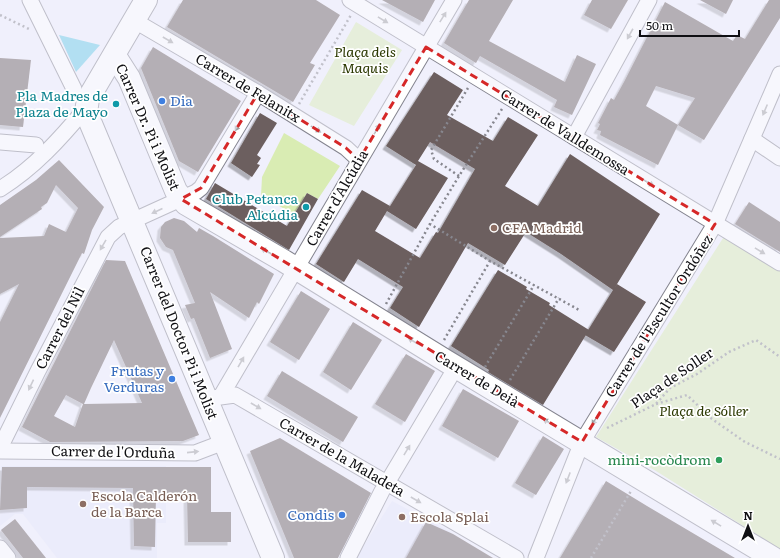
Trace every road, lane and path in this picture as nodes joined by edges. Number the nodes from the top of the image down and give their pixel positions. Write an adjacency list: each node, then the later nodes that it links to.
1 (30, 0): 8 (street)
2 (146, 0): 7 (street)
3 (454, 0): 9 (street, Carrer d'Alcúdia, one-way to 3)
4 (649, 0): 18 (street, one-way to 18)
5 (351, 6): 9 (street, Carrer de Valldemossa, one-way to 9); 16 (path)
6 (0, 15): 8 (path)
7 (134, 21): 10 (street); 14 (street, Carrer de Felanitx, one-way to 14)
8 (50, 42): 13 (street)
9 (426, 47): 18 (street, Carrer de Valldemossa); 23 (street, Carrer d'Alcúdia, one-way to 9)
10 (115, 56): 17 (street); 26 (street, Carrer Dr. Pi i Molist)
11 (780, 74): 19 (street, Carrer de l'Escultor Ordóñez, one-way to 19)
12 (469, 85): 24 (path)
13 (74, 89)
14 (258, 93): 23 (street, Carrer de Felanitx, one-way to 23); 26 (street, Carrer del Nil, one-way to 26)
15 (504, 105): 24 (path)
16 (298, 107)
17 (86, 108): 25 (street); 27 (street, Carrer del Doctor Pi i Molist)
18 (574, 137): 29 (street, Carrer de Valldemossa, one-way to 29)
19 (752, 139): 22 (street); 29 (street, Carrer de l'Escultor Ordóñez)
20 (0, 142): 21 (street)
21 (36, 145)
22 (780, 158)
23 (359, 160): 32 (street, Carrer d'Alcúdia)
24 (458, 176): 28 (path)
25 (0, 189)
26 (181, 200): 27 (street, Carrer del Nil, one-way to 27); 32 (street, Carrer de Deià, one-way to 26)
27 (133, 221): 42 (street, Carrer del Doctor Pi i Molist); 47 (street, Carrer del Nil, one-way to 47)
28 (430, 224): 30 (path); 35 (path)
29 (716, 224): 31 (street, Carrer de Valldemossa, one-way to 31); 46 (street, Carrer de l'Escultor Ordóñez, one-way to 46)
30 (490, 261): 33 (path); 37 (path, Carrer de Deià)
31 (780, 264)
32 (295, 268): 39 (street, Carrer de Deià, one-way to 32); 42 (street, Carrer d'Alcúdia, one-way to 32)
33 (534, 285): 34 (path); 40 (path)
34 (559, 298): 36 (path); 41 (path, Carrer de Deià)
35 (383, 310)
36 (581, 311)
37 (441, 346)
38 (780, 357): 43 (path, Plaça de Soller)
39 (456, 368): 46 (street, Carrer de Deià, one-way to 39); 50 (street, one-way to 39)
40 (482, 372)
41 (509, 382)
42 (214, 398): 45 (street, Carrer del Doctor Pi i Molist); 50 (street, Carrer de la Maladeta, one-way to 50)
43 (656, 404): 44 (path, Plaça de Soller); 49 (path)
44 (602, 430)
45 (224, 442): 48 (street, Carrer de l'Orduña, one-way to 45); 54 (street, Carrer del Doctor Pi i Molist)
46 (582, 442): 57 (street, Carrer de l'Escultor Ordóñez, one-way to 57); 59 (street, Carrer de Deià, one-way to 46)
47 (0, 448)
48 (0, 451)
49 (780, 459)
50 (384, 487): 55 (street); 56 (street, Carrer de la Maladeta, one-way to 56)
51 (632, 489): 58 (path)
52 (0, 548): 53 (street)
53 (8, 558)
54 (272, 558)
55 (348, 558)
56 (516, 558)
57 (536, 558)
58 (591, 558)
59 (773, 558)

